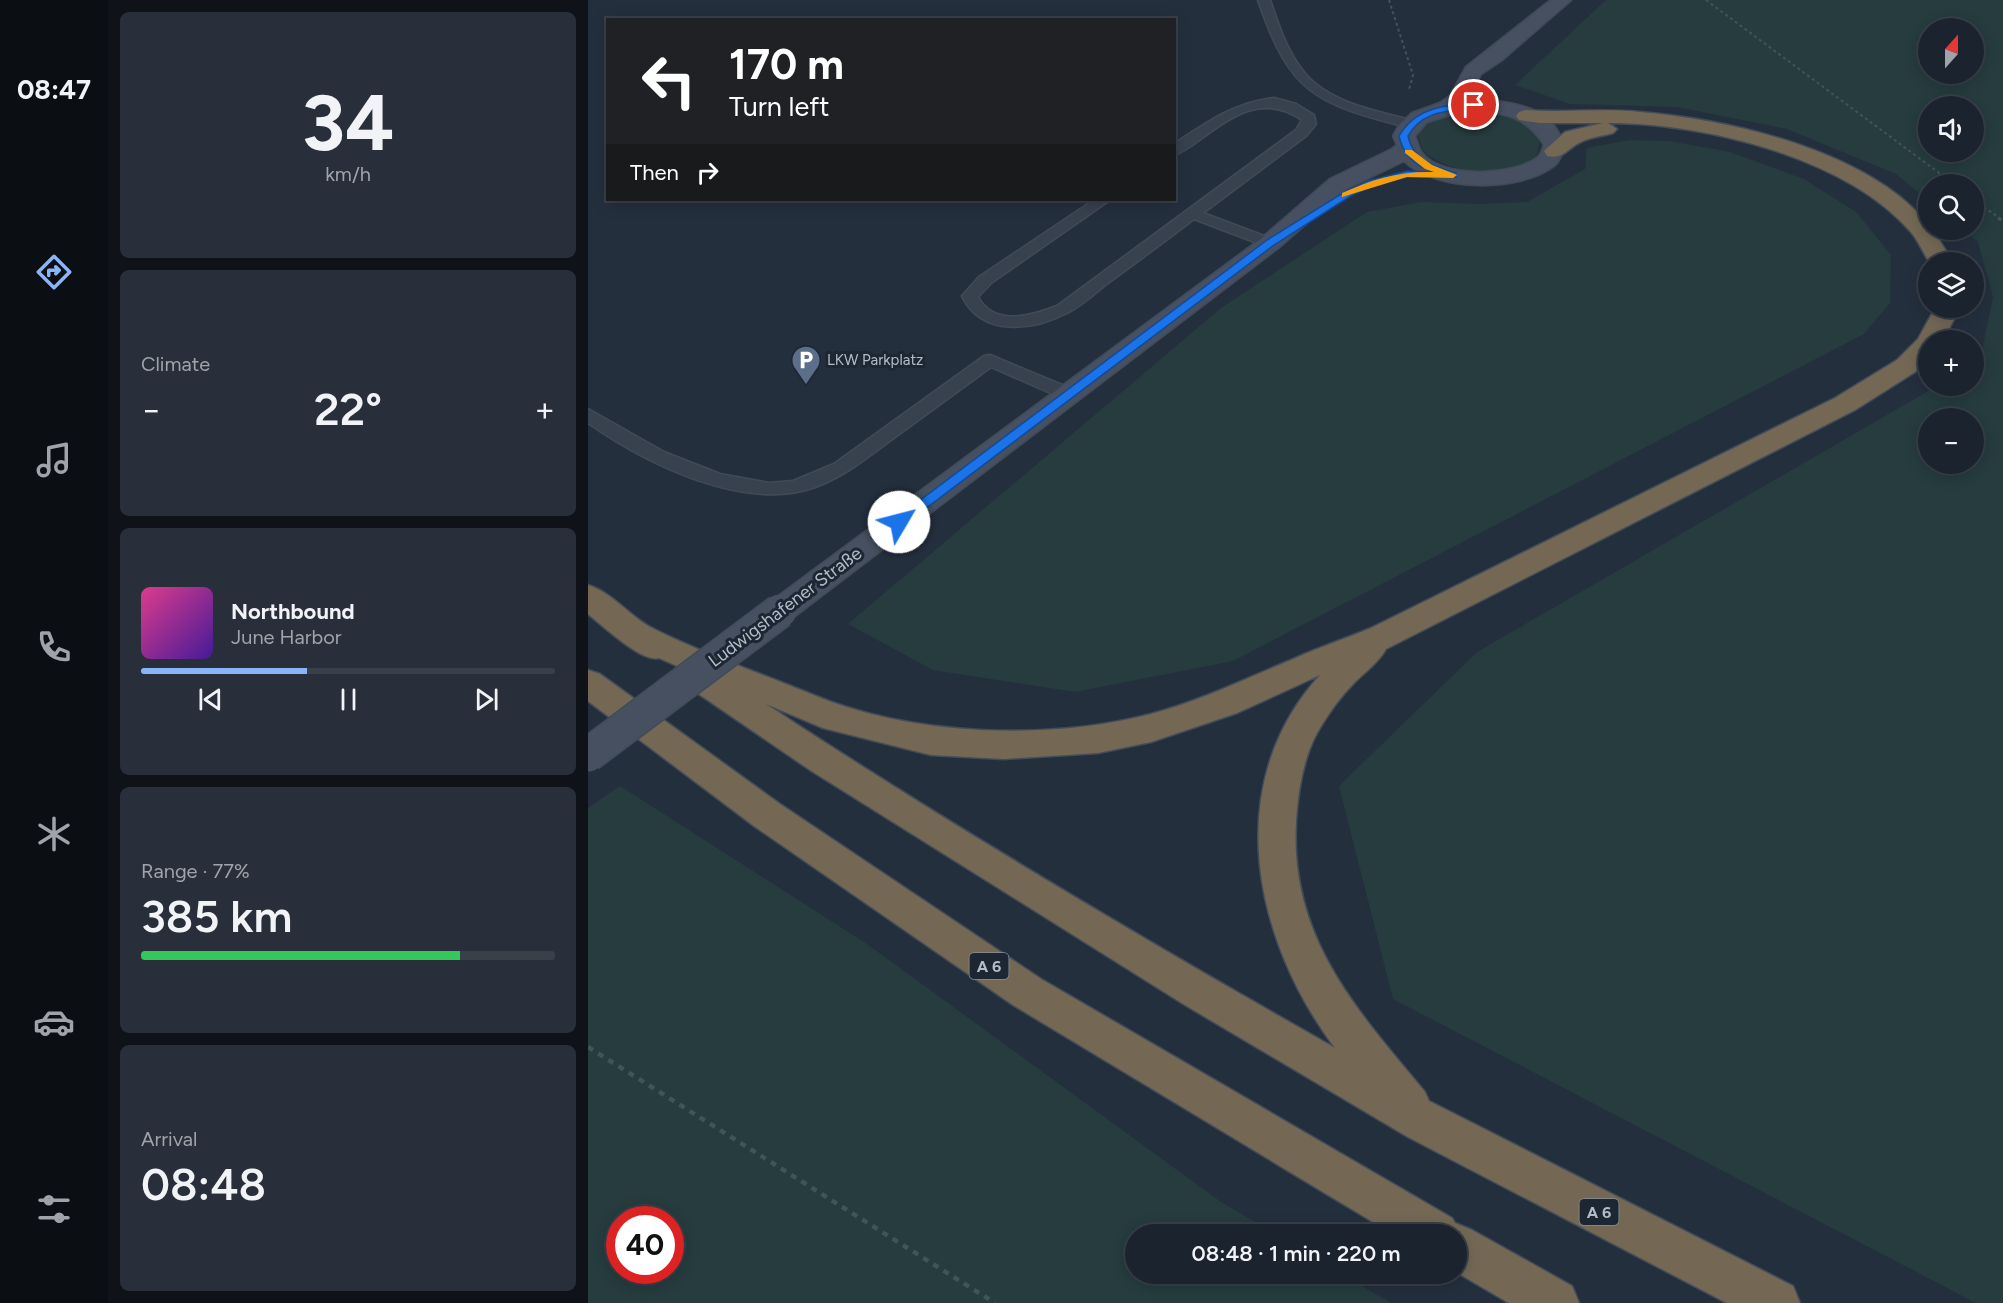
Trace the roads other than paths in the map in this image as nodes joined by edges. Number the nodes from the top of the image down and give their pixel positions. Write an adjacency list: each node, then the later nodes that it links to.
1 (1264, 0): 7 (lane)
2 (1562, 0): 3 (street)
3 (1495, 56): 4 (street); 5 (street)
4 (1447, 108): 5 (street); 7 (street)
5 (1501, 108): 6 (street)
6 (1526, 116): 8 (highway); 11 (street)
7 (1411, 124): 9 (street)
8 (1722, 132): 11 (highway); 16 (highway)
9 (1407, 149): 12 (street); 15 (street, Ludwigshafener Straße)
10 (1176, 150): 14 (lane)
11 (1554, 151): 12 (street)
12 (1453, 175): 15 (street, Ludwigshafener Straße)
13 (1102, 201): 14 (lane)
14 (1192, 214): 15 (lane)
15 (1270, 243): 18 (street, Ludwigshafener Straße)
16 (1935, 252)
17 (1918, 354): 22 (highway)
18 (1068, 394): 19 (lane); 24 (street, Ludwigshafener Straße, bridge)
19 (588, 415)
20 (588, 597): 21 (highway, A 6)
21 (635, 634): 22 (highway); 25 (highway, A 6)
22 (1383, 638): 25 (highway)
23 (588, 683): 26 (highway, A 6)
24 (588, 755)
25 (1423, 1122): 29 (highway, A 6)
26 (1419, 1224)
27 (1467, 1252): 28 (highway)
28 (1555, 1303)
29 (1776, 1303)

